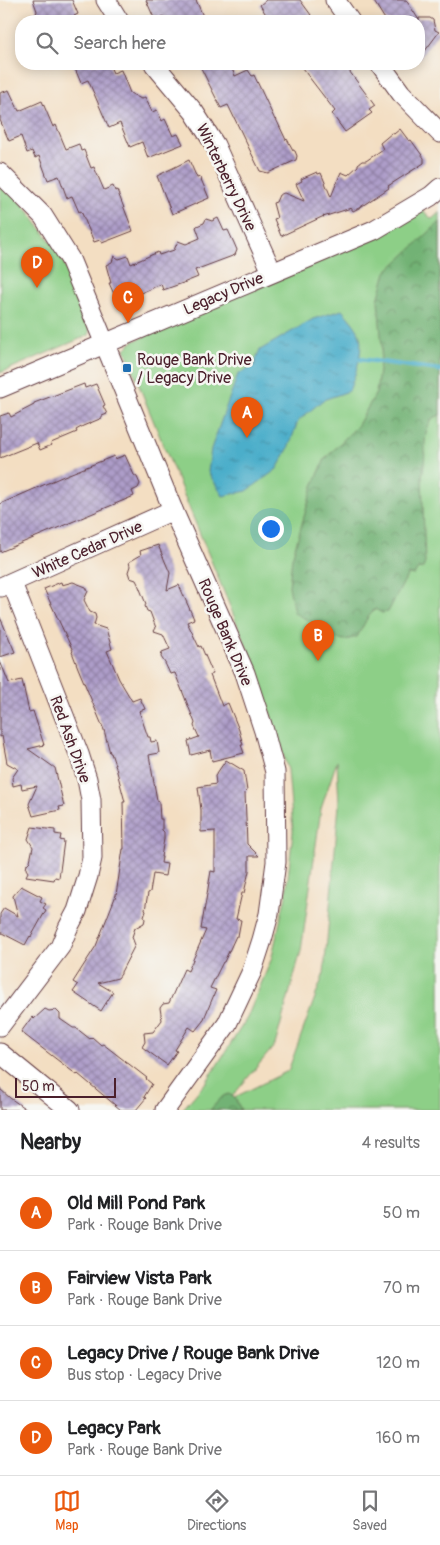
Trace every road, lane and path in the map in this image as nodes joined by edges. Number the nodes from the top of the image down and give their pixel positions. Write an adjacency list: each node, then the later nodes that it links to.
1 (106, 0): 3 (street)
2 (335, 0): 4 (street)
3 (115, 15)
4 (346, 15)
5 (159, 70): 10 (street, Winterberry Drive)
6 (384, 70): 7 (street)
7 (440, 133)
8 (0, 173): 11 (street, Rouge Bank Drive)
9 (440, 188): 10 (street, Legacy Drive)
10 (272, 272): 11 (street, Legacy Drive)
11 (106, 343): 12 (street, Legacy Drive); 13 (street, Rouge Bank Drive)
12 (0, 388)
13 (173, 510): 14 (street, White Cedar Drive); 18 (street, Rouge Bank Drive)
14 (6, 585): 15 (street, Red Ash Drive)
15 (0, 1026)
16 (0, 1053): 17 (street)
17 (70, 1110)
18 (165, 1110)

